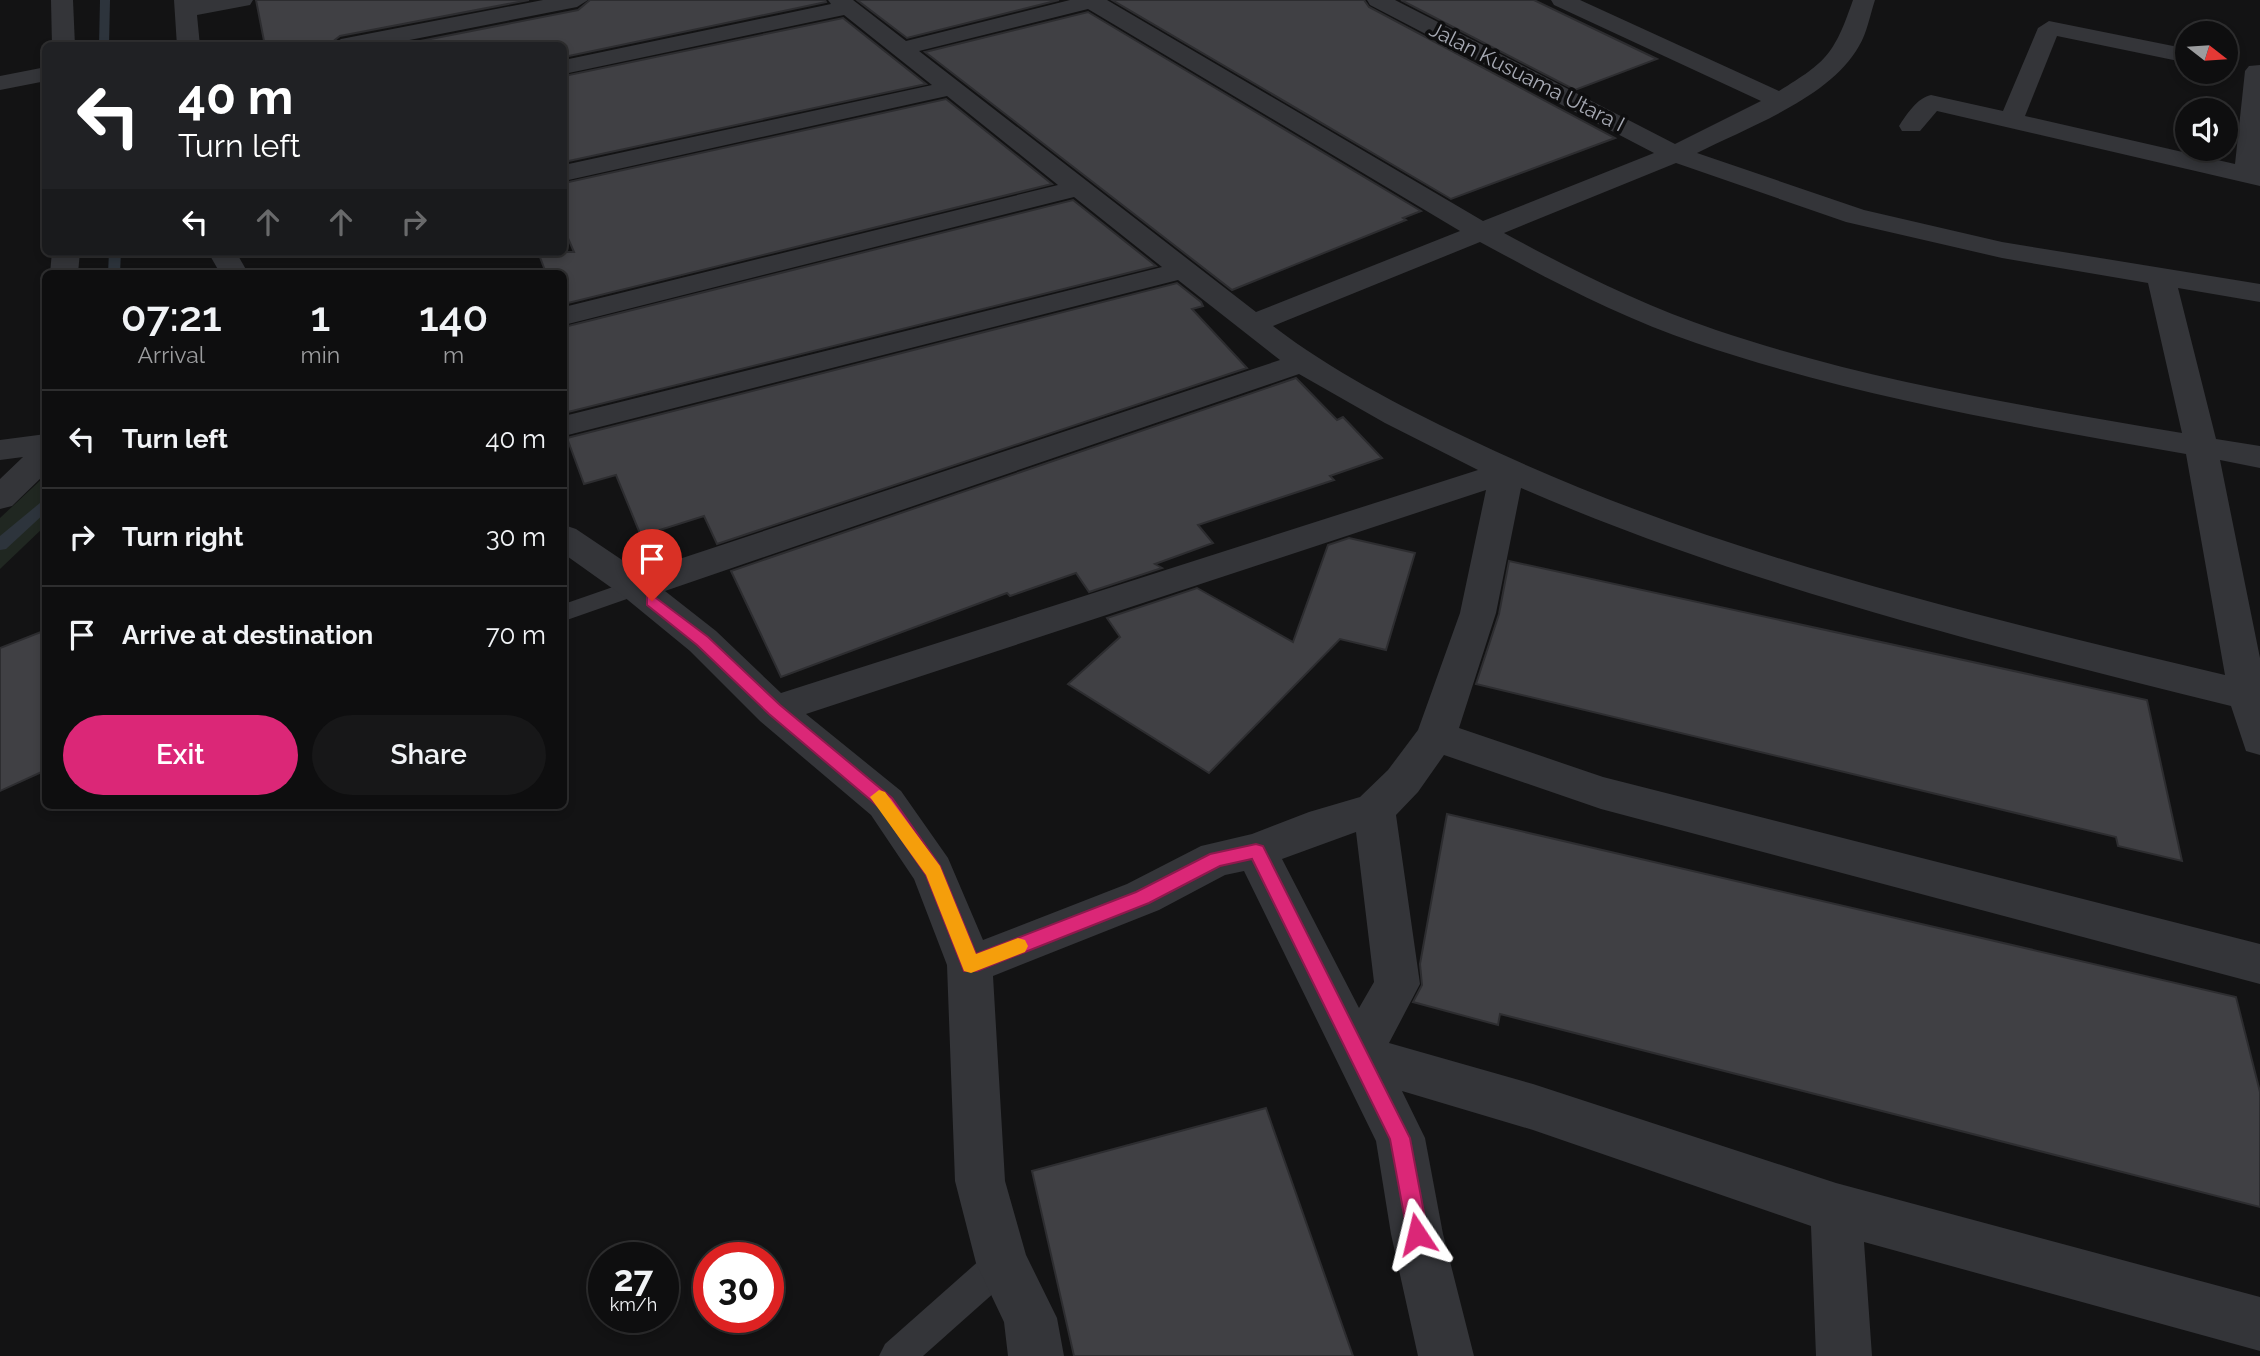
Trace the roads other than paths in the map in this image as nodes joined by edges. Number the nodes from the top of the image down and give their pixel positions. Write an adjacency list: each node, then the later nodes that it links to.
1 (62, 0): 10 (street)
2 (242, 0): 9 (street)
3 (578, 0): 12 (street)
4 (1092, 0): 13 (street); 27 (street)
5 (1378, 0): 23 (street, Jalan Kusuama Utara I)
6 (1562, 0): 20 (street)
7 (1864, 0): 20 (street)
8 (843, 4): 13 (street); 15 (street)
9 (185, 5): 11 (street)
10 (64, 42)
11 (189, 42)
12 (362, 42)
13 (901, 49): 19 (street)
14 (2175, 53): 21 (street)
15 (567, 66)
16 (2251, 69): 25 (street)
17 (42, 75): 18 (street)
18 (0, 83)
19 (951, 88): 24 (street); 26 (street)
20 (1780, 101): 23 (street)
21 (2011, 121): 22 (street); 25 (street)
22 (1911, 126)
23 (1675, 154): 27 (street); 29 (street, Jalan Kusuama Utara I)
24 (567, 172)
25 (2253, 176)
26 (1078, 188): 28 (street); 31 (street)
27 (1483, 234): 32 (street); 36 (street)
28 (1184, 270): 32 (street); 34 (street)
29 (2161, 277): 30 (street, Jalan Kusuama Utara I); 36 (street)
30 (2260, 293)
31 (567, 315)
32 (1252, 324): 33 (street)
33 (1302, 363): 40 (street); 43 (street)
34 (567, 425)
35 (42, 445): 37 (street)
36 (2201, 446): 38 (street); 45 (street)
37 (0, 450)
38 (2260, 457)
39 (42, 458): 41 (street)
40 (1507, 472): 45 (street); 46 (street); 47 (street)
41 (0, 498)
42 (567, 539): 43 (street)
43 (636, 587): 44 (lane); 46 (street)
44 (567, 612)
45 (2254, 697): 48 (street)
46 (774, 710): 52 (street)
47 (1436, 736): 49 (street); 51 (street)
48 (2260, 740)
49 (1374, 810): 50 (street); 53 (street)
50 (1256, 851): 52 (street); 53 (street)
51 (2260, 964)
52 (971, 965): 55 (street)
53 (1357, 1056): 54 (street); 59 (street)
54 (1836, 1209): 56 (street); 60 (street)
55 (1002, 1263): 57 (lane); 58 (street)
56 (2260, 1324)
57 (897, 1356)
58 (1036, 1356)
59 (1446, 1356)
60 (1844, 1356)

